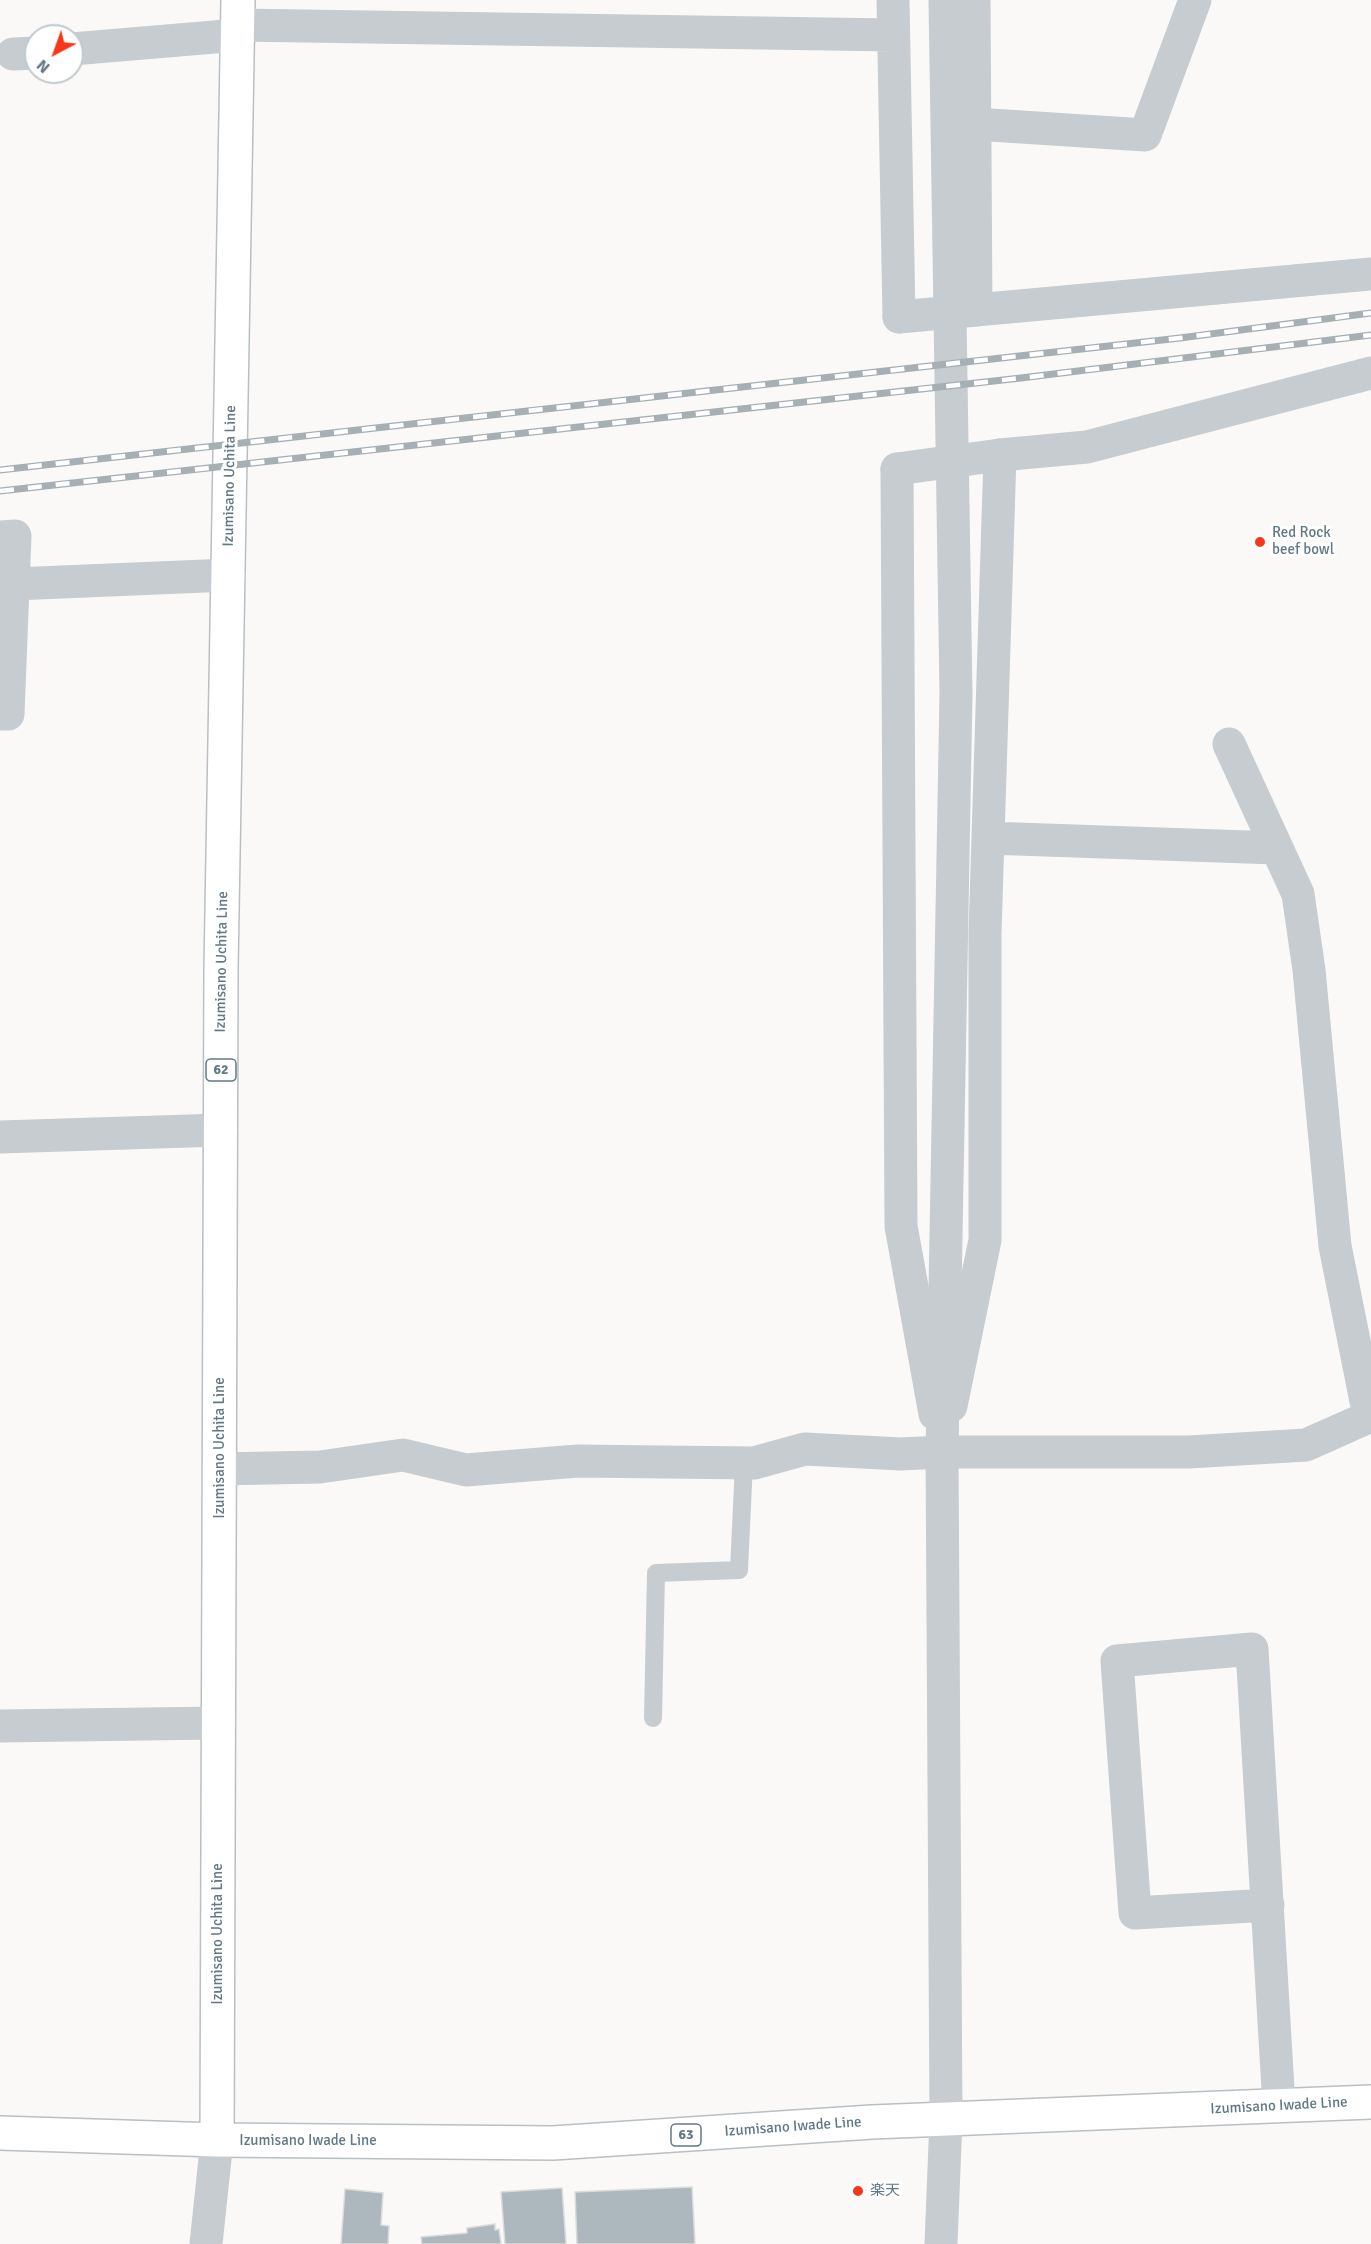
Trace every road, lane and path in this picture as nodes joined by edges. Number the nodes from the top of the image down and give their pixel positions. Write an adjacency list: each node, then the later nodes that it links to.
1 (893, 0): 6 (street)
2 (945, 0): 23 (street)
3 (974, 0): 8 (street)
4 (1195, 0): 8 (street)
5 (238, 20): 6 (street); 7 (street); 14 (main road, Izumisano Uchita Line / 62)
6 (893, 36): 10 (street, bridge)
7 (84, 48)
8 (975, 124): 10 (street)
9 (1371, 274): 10 (street)
10 (976, 310)
11 (1371, 373): 12 (street)
12 (1000, 455): 18 (street); 23 (street, bridge)
13 (0, 537): 15 (street)
14 (229, 575): 15 (street); 20 (main road, Izumisano Uchita Line / 62)
15 (14, 585): 16 (street)
16 (0, 714)
17 (1228, 744): 19 (street)
18 (988, 838): 19 (street); 23 (street)
19 (1276, 848): 22 (street)
20 (221, 1130): 21 (street); 25 (main road, Izumisano Uchita Line / 62)
21 (0, 1137)
22 (1370, 1416): 23 (street)
23 (942, 1452): 24 (street); 32 (street)
24 (744, 1463): 25 (street); 26 (lane)
25 (219, 1469): 27 (main road, Izumisano Uchita Line / 62)
26 (653, 1718)
27 (219, 1723): 28 (street); 34 (main road, Izumisano Uchita Line / 62)
28 (0, 1726)
29 (1268, 1905): 29 (street); 31 (street)
30 (1371, 2102): 31 (main road, Izumisano Iwade Line / 63)
31 (1279, 2106): 32 (main road, Izumisano Iwade Line / 63)
32 (946, 2119): 34 (main road, Izumisano Iwade Line / 63); 36 (street)
33 (0, 2133): 34 (main road, Izumisano Iwade Line / 63)
34 (217, 2140): 35 (street)
35 (207, 2244)
36 (941, 2244)

